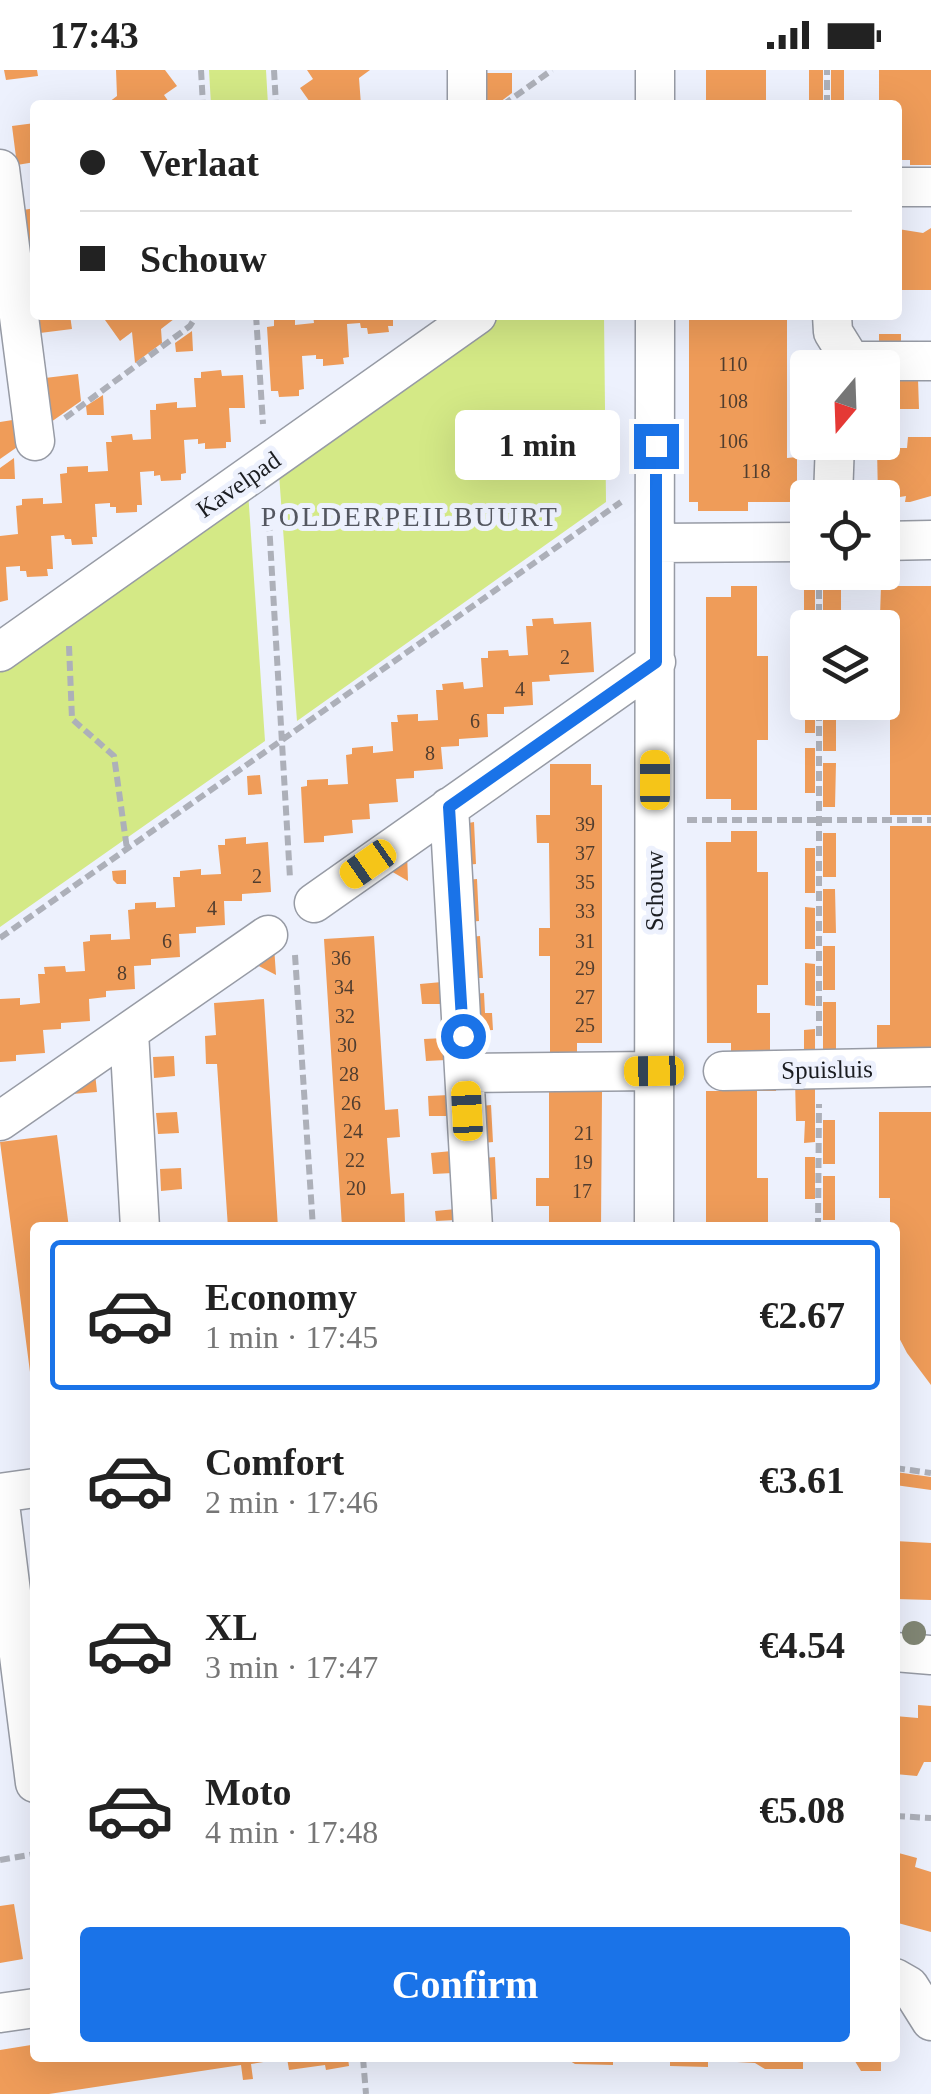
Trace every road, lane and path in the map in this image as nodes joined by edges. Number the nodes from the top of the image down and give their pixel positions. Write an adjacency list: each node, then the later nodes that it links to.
1 (274, 70): 8 (path)
2 (467, 70): 9 (street)
3 (552, 70): 10 (path)
4 (655, 70): 11 (street)
5 (827, 70): 12 (path)
6 (202, 71): 7 (path)
7 (203, 100)
8 (276, 100)
9 (467, 100)
10 (510, 100)
11 (655, 100)
12 (827, 100)
13 (0, 169): 24 (street)
14 (902, 186): 15 (street)
15 (931, 187)
16 (194, 320): 24 (path)
17 (256, 320): 25 (path)
18 (470, 320): 25 (street, Kavelpad)
19 (655, 320): 26 (street, Schouw)
20 (832, 320): 21 (street)
21 (842, 350)
22 (931, 361): 23 (street)
23 (900, 362)
24 (22, 418)
25 (266, 464): 31 (street, Kavelpad); 35 (path)
26 (656, 479): 30 (street, Schouw); 35 (path)
27 (931, 540): 28 (street)
28 (900, 541)
29 (790, 542): 30 (street)
30 (656, 543): 33 (street, Schouw)
31 (67, 605): 32 (street, Kavelpad); 40 (path)
32 (0, 652)
33 (656, 662): 36 (street); 37 (street, Schouw)
34 (819, 720): 39 (path)
35 (282, 740): 40 (path); 41 (path)
36 (449, 807): 41 (street); 49 (street)
37 (655, 820): 39 (path); 47 (street, Schouw)
38 (931, 820): 39 (path)
39 (820, 822): 45 (path)
40 (127, 849): 43 (path)
41 (302, 891)
42 (281, 936): 44 (street); 52 (path)
43 (0, 938)
44 (129, 1032): 50 (street); 51 (street)
45 (819, 1067): 46 (street, Spuisluis); 48 (street, Spuisluis); 55 (path)
46 (931, 1067)
47 (654, 1071): 49 (street); 54 (street, Schouw)
48 (723, 1071)
49 (465, 1074): 53 (street)
50 (0, 1121)
51 (140, 1222)
52 (312, 1222)
53 (473, 1222)
54 (654, 1222)
55 (818, 1222)
56 (900, 1469): 57 (path)
57 (931, 1473)
58 (30, 1489): 59 (street)
59 (0, 1493)
60 (0, 1504): 63 (street)
61 (900, 1652): 62 (street)
62 (931, 1655)
63 (20, 1684): 64 (street)
64 (30, 1750)
65 (900, 1816): 66 (path)
66 (931, 1818)
67 (30, 1855): 68 (path)
68 (0, 1860)
69 (912, 1980): 72 (street)
70 (30, 2009): 71 (street)
71 (0, 2013)
72 (931, 2021)
73 (363, 2062): 74 (path)
74 (366, 2094)

